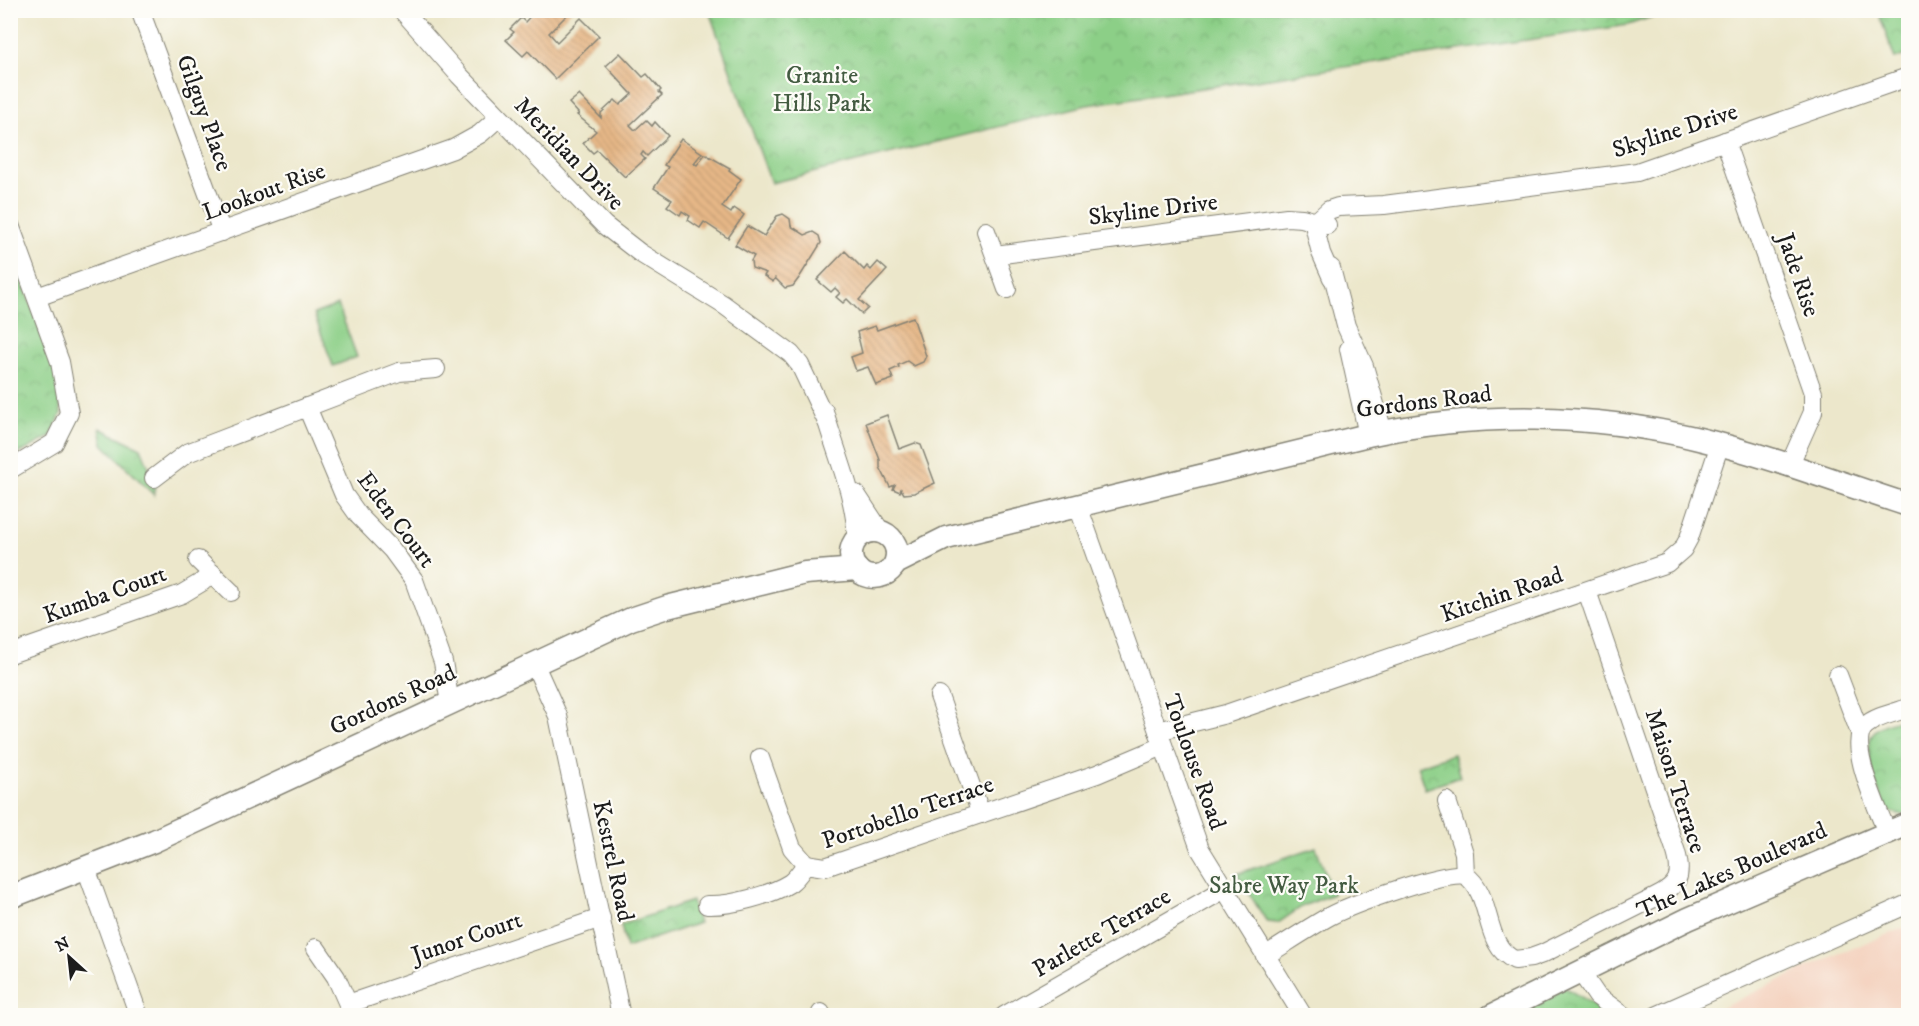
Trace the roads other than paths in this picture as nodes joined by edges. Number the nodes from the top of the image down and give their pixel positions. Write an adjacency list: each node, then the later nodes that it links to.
1 (140, 10): 9 (street, Gilguy Place)
2 (402, 10): 4 (street, Meridian Drive)
3 (1905, 78): 5 (street, Skyline Drive)
4 (499, 117): 9 (street, Lookout Rise); 20 (street, Meridian Drive)
5 (1725, 141): 6 (street, Skyline Drive); 17 (street, Jade Rise)
6 (1323, 224): 10 (street, Skyline Drive); 15 (street)
7 (10, 225): 12 (street)
8 (986, 231): 10 (street)
9 (222, 232): 12 (street, Lookout Rise)
10 (995, 255): 11 (street)
11 (1007, 289)
12 (37, 297): 18 (street)
13 (436, 369): 14 (street)
14 (308, 407): 19 (street); 35 (street, Eden Court)
15 (1376, 433): 16 (street, Gordons Road); 21 (street, Gordons Road)
16 (1720, 444): 17 (street, Gordons Road); 29 (street, Kitchin Road)
17 (1794, 467): 22 (street, Gordons Road)
18 (11, 469)
19 (154, 478)
20 (848, 479): 23 (street, Meridian Drive); 25 (street, Meridian Drive)
21 (1078, 506): 24 (street, Gordons Road); 38 (street, Toulouse Road)
22 (1908, 506)
23 (886, 534): 24 (street, Gordons Road); 25 (street); 27 (street)
24 (946, 538): 27 (street, Gordons Road)
25 (855, 553): 27 (street); 32 (street, Gordons Road)
26 (198, 560): 28 (street, Kumba Court)
27 (896, 563)
28 (212, 573): 30 (street, Kumba Court); 31 (street, Kumba Court)
29 (1587, 591): 38 (street, Kitchin Road); 46 (street, Maison Terrace)
30 (231, 592)
31 (10, 654)
32 (540, 660): 35 (street, Gordons Road); 51 (street, Kestrel Road)
33 (1838, 675): 37 (street)
34 (939, 696): 41 (street)
35 (457, 700): 45 (street, Gordons Road)
36 (1908, 708): 37 (street)
37 (1860, 733): 43 (street)
38 (1162, 745): 41 (street, Portobello Terrace); 47 (street, Toulouse Road)
39 (760, 758): 44 (street)
40 (1447, 801): 46 (street, Maison Terrace)
41 (981, 814): 44 (street, Portobello Terrace)
42 (1908, 824): 43 (street, The Lakes Boulevard)
43 (1887, 833): 54 (street, The Lakes Boulevard)
44 (806, 864): 50 (street, Portobello Terrace)
45 (86, 868): 48 (street, Gordons Road); 58 (street)
46 (1465, 875): 53 (street)
47 (1223, 890): 53 (street, Toulouse Road); 56 (street, Parlette Terrace)
48 (10, 897)
49 (1908, 904): 63 (street)
50 (707, 905)
51 (601, 918): 55 (street, Junor Court); 59 (street, Kestrel Road)
52 (316, 948): 55 (street, Junor Court)
53 (1265, 956): 61 (street, Toulouse Road)
54 (1580, 971): 57 (street, The Lakes Boulevard); 62 (street)
55 (350, 1010)
56 (1031, 1010): 60 (street, Parlette Terrace)
57 (1498, 1013)
58 (139, 1016)
59 (621, 1016)
60 (1004, 1016)
61 (1303, 1016)
62 (1624, 1016)
63 (1656, 1016)

